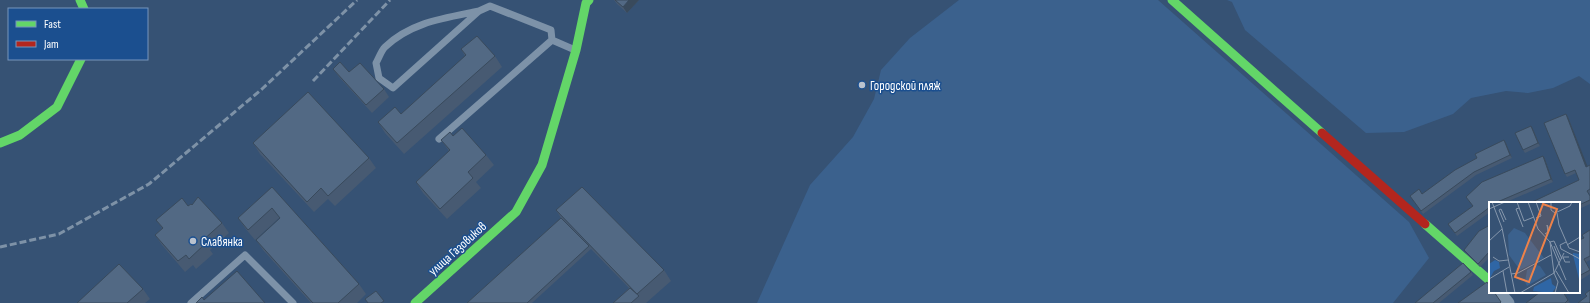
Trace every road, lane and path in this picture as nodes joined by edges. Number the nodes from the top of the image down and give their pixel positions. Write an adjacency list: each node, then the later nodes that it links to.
1 (589, 0): 5 (street, улица Газовиков)
2 (1172, 0): 9 (street)
3 (479, 11): 3 (lane); 4 (lane)
4 (552, 40): 5 (lane); 7 (lane)
5 (576, 50): 13 (street, улица Газовиков)
6 (80, 60): 8 (street)
7 (439, 139)
8 (0, 143)
9 (1489, 280)
10 (1500, 293): 14 (street)
11 (191, 303): 12 (lane)
12 (293, 303)
13 (415, 303)
14 (1508, 303)

